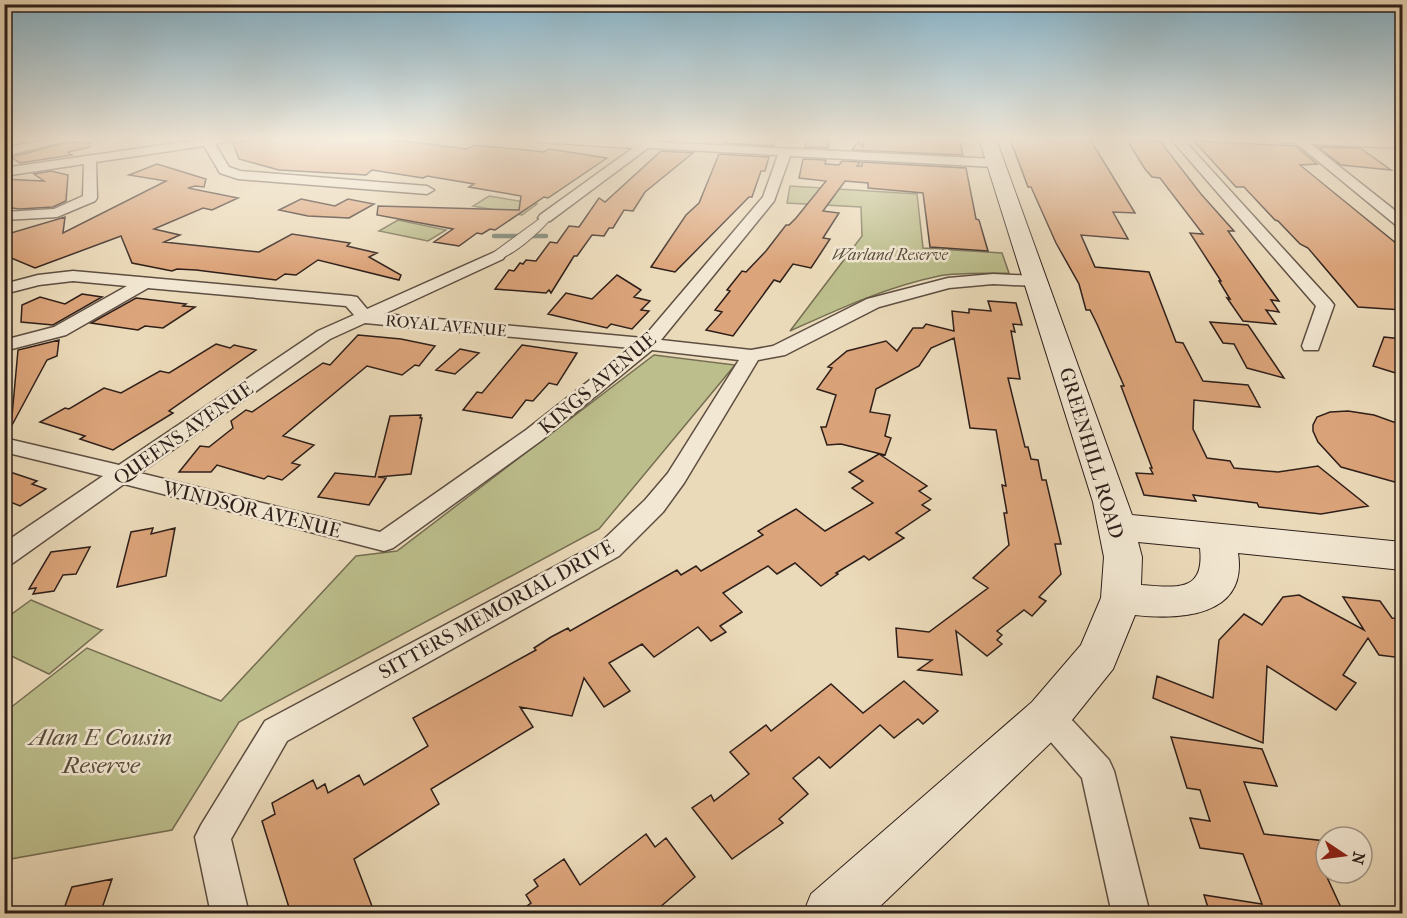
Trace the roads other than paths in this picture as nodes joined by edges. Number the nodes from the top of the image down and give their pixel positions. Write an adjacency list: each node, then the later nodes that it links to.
1 (90, 182): 9 (street)
2 (324, 182): 8 (street)
3 (595, 182): 10 (street)
4 (775, 182): 17 (street, KINGS AVENUE)
5 (1001, 182): 13 (main road, GREENHILL ROAD)
6 (1215, 182): 19 (street)
7 (1352, 182): 11 (street)
8 (427, 190)
9 (4, 216)
10 (545, 218): 12 (street)
11 (1402, 222)
12 (497, 256): 16 (street, QUEENS AVENUE)
13 (1035, 281): 20 (street); 23 (main road, GREENHILL ROAD)
14 (146, 282): 15 (street, ROYAL AVENUE); 16 (street, ROYAL AVENUE); 18 (street)
15 (4, 289)
16 (366, 318): 17 (street, ROYAL AVENUE); 22 (street, QUEENS AVENUE)
17 (648, 344): 20 (street, ROYAL AVENUE); 25 (street, KINGS AVENUE)
18 (4, 346)
19 (1311, 346)
20 (751, 356): 30 (street, SITTERS MEMORIAL DRIVE)
21 (4, 445): 22 (street, WINDSOR AVENUE)
22 (122, 475): 25 (street, WINDSOR AVENUE); 26 (street, QUEENS AVENUE)
23 (1119, 527): 24 (main road); 28 (main road, GREENHILL ROAD)
24 (1217, 537): 27 (main road); 28 (main road)
25 (384, 542)
26 (4, 556)
27 (1402, 556)
28 (1121, 598): 29 (main road, GREENHILL ROAD)
29 (1048, 716): 31 (main road, GREENHILL ROAD); 32 (street)
30 (230, 914)
31 (831, 914)
32 (1131, 914)

